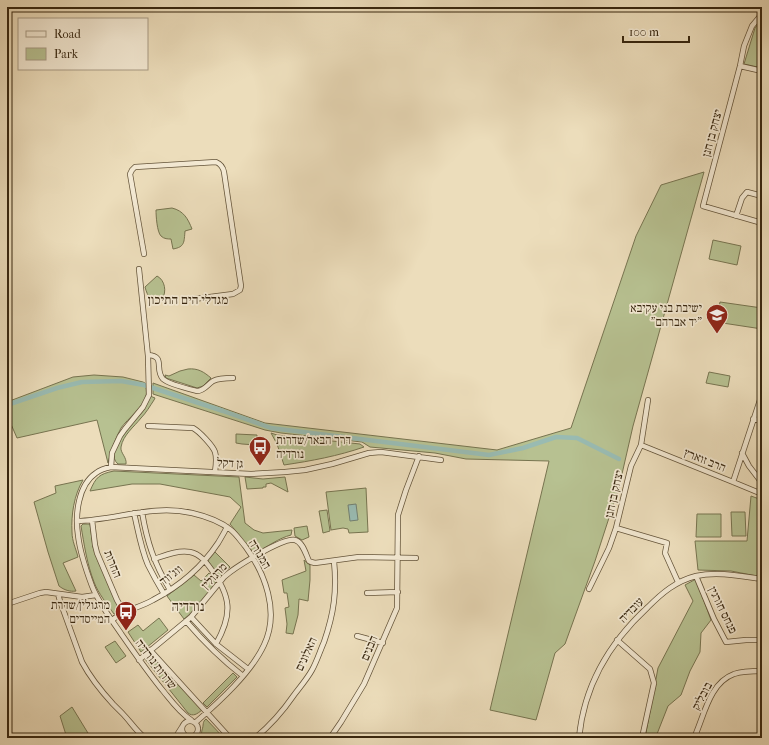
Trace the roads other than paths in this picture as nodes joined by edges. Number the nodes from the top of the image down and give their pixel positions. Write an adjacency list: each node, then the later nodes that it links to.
1 (762, 14): 2 (street, יצחק בן חנן)
2 (740, 66): 3 (street); 5 (street, יצחק בן חנן)
3 (762, 71)
4 (762, 196): 5 (street)
5 (736, 216): 6 (street)
6 (762, 223)
7 (144, 254): 9 (street)
8 (139, 269): 10 (street)
9 (194, 299)
10 (148, 355): 11 (street); 21 (street)
11 (233, 378)
12 (762, 394): 14 (street)
13 (648, 400): 17 (street, יצחק בן חנן)
14 (753, 419): 15 (street); 18 (street)
15 (762, 421)
16 (148, 426): 22 (street)
17 (641, 445): 23 (street, הרב זוארץ); 31 (street, יצחק בן חנן)
18 (742, 453): 23 (street); 24 (street)
19 (419, 456): 20 (street, גן דקל); 22 (street, גן דקל); 34 (street, הבנים)
20 (441, 460)
21 (111, 467): 22 (street, גן דקל); 29 (street, שדרות נורדיה)
22 (215, 472)
23 (733, 482): 25 (street, הרב זוארץ)
24 (762, 483)
25 (762, 494)
26 (142, 512): 27 (street, המנורה); 30 (street, המנורה); 36 (street)
27 (134, 513): 28 (street, המנורה); 48 (street)
28 (92, 520): 29 (street, המנורה); 51 (street, החרות)
29 (77, 521): 49 (street, שדרות נורדיה)
30 (228, 528): 32 (street); 33 (street, המנורה); 37 (street, ווג'ווד)
31 (616, 528): 42 (street); 43 (street, יצחק בן חנן)
32 (224, 538)
33 (253, 558): 38 (street); 41 (street, מרגולין); 62 (street, המנורה)
34 (398, 558): 35 (street); 38 (street); 45 (street, הבנים)
35 (416, 558)
36 (154, 559): 37 (street); 44 (street)
37 (204, 560): 41 (street); 44 (street, ווג'ווד)
38 (334, 561): 75 (street, האלונים)
39 (696, 576): 40 (street, עובדיה); 42 (street, עובדיה); 57 (street, פנחס חורגין)
40 (762, 579)
41 (220, 582): 52 (street, מרגולין); 59 (street)
42 (678, 582): 56 (street, עובדיה)
43 (589, 589)
44 (170, 590): 48 (street, ווג'ווד)
45 (398, 592): 46 (street); 58 (street, הבנים)
46 (367, 593)
47 (58, 594): 49 (street); 50 (street); 71 (street)
48 (164, 594): 51 (street, ווג'ווד)
49 (96, 595): 53 (street, שדרות נורדיה)
50 (7, 604)
51 (124, 612): 53 (street, ווג'ווד)
52 (191, 617): 54 (street, מרגולין); 59 (street)
53 (112, 620): 61 (street, שדרות נורדיה)
54 (186, 621): 60 (street, מרגולין); 64 (street)
55 (357, 636): 58 (street)
56 (617, 640): 77 (street, עובדיה); 78 (street)
57 (762, 640)
58 (383, 643): 76 (street, הבנים)
59 (216, 644): 62 (street)
60 (150, 650): 61 (street, מרגולין); 66 (street)
61 (139, 660): 65 (street, שדרות נורדיה)
62 (248, 669): 64 (street, המנורה)
63 (762, 671): 70 (street, בובליק)
64 (243, 676): 66 (street, המנורה)
65 (177, 708): 67 (street, שדרות נורדיה); 68 (street, שדרות נורדיה)
66 (207, 712): 67 (street, המנורה); 74 (street)
67 (194, 721): 68 (street); 69 (street)
68 (182, 726): 69 (street); 72 (street)
69 (188, 736): 73 (street)
70 (694, 737): 79 (street)
71 (145, 738)
72 (175, 738)
73 (182, 738)
74 (230, 738)
75 (255, 738)
76 (330, 738)
77 (579, 738)
78 (642, 738)
79 (726, 738)

